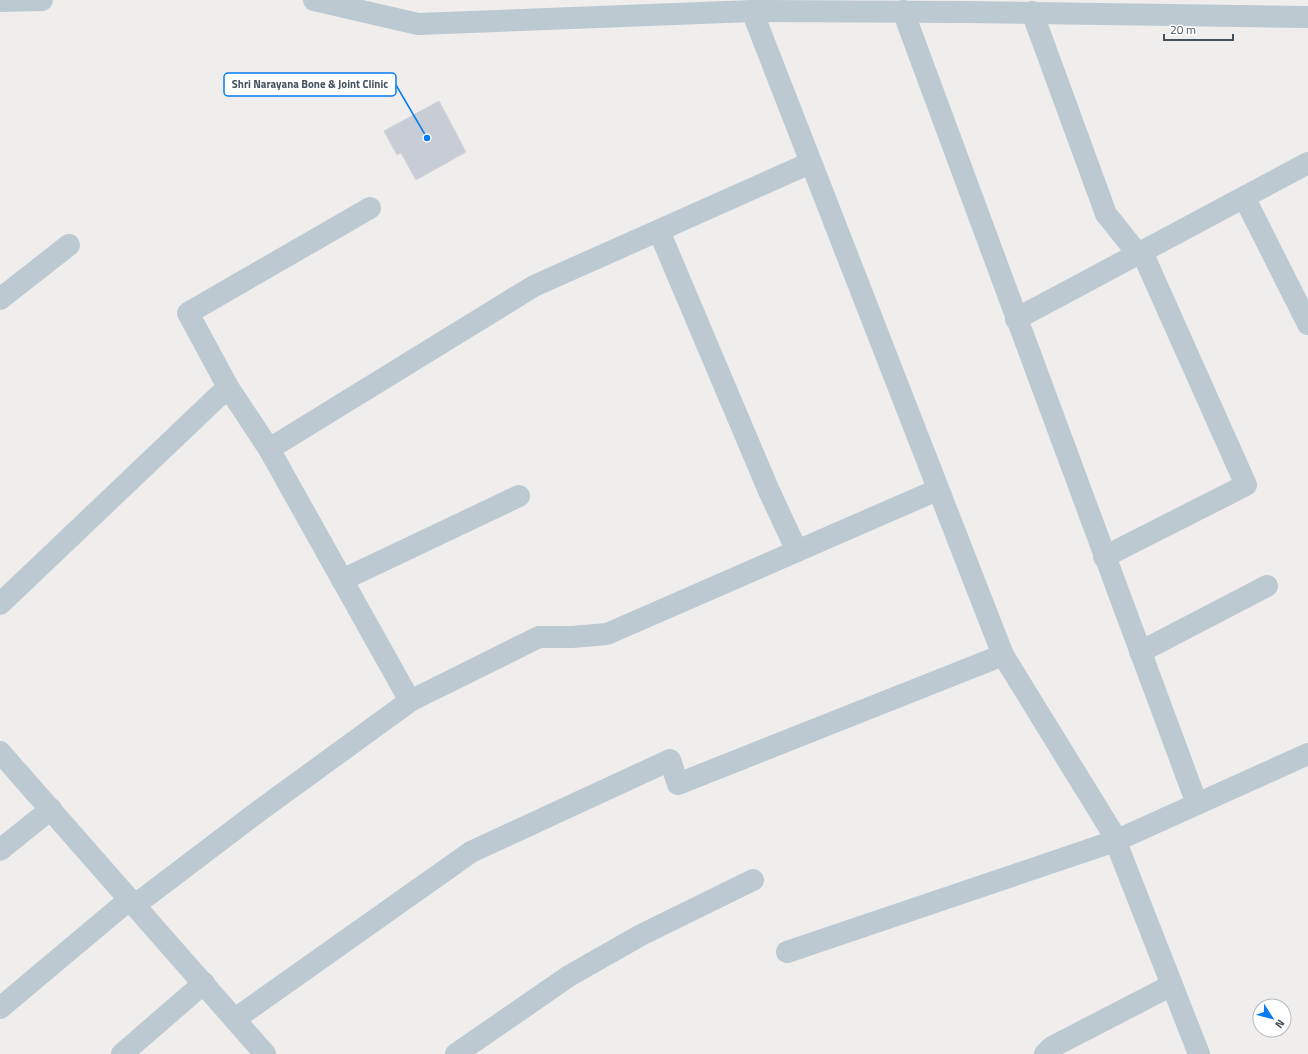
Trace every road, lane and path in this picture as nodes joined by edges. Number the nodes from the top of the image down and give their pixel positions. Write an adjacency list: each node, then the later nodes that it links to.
1 (0, 0): 2 (street)
2 (42, 0)
3 (314, 0): 4 (street)
4 (752, 11): 5 (street); 8 (street)
5 (903, 12): 6 (street); 16 (street)
6 (1032, 12): 7 (street); 14 (street)
7 (1308, 17)
8 (810, 163): 12 (street); 20 (street)
9 (1308, 163): 10 (street)
10 (1244, 196): 14 (street); 17 (street)
11 (370, 208): 18 (street)
12 (659, 231): 19 (street); 22 (street)
13 (69, 245): 15 (street)
14 (1140, 253): 16 (street); 23 (street)
15 (0, 299)
16 (1016, 319): 23 (street)
17 (1308, 324)
18 (228, 387): 19 (street); 26 (street)
19 (269, 449): 24 (street)
20 (937, 490): 22 (street); 28 (street)
21 (519, 496): 24 (street)
22 (797, 551): 29 (street)
23 (1104, 557): 27 (street)
24 (342, 580): 29 (street)
25 (1267, 586): 27 (street)
26 (0, 604)
27 (1140, 652): 32 (street)
28 (1002, 655): 34 (street); 42 (street)
29 (410, 701): 37 (street)
30 (0, 752): 33 (street)
31 (1308, 754): 32 (street)
32 (1197, 804): 34 (street)
33 (51, 809): 35 (street); 37 (street)
34 (1115, 841): 38 (street); 40 (street)
35 (0, 850)
36 (753, 880): 45 (street)
37 (132, 902): 39 (street); 41 (street)
38 (787, 952)
39 (204, 983): 42 (street); 43 (street)
40 (1172, 985): 46 (street); 47 (street)
41 (0, 1008)
42 (235, 1019): 44 (street)
43 (122, 1054)
44 (265, 1054)
45 (456, 1054)
46 (1045, 1054)
47 (1199, 1054)

